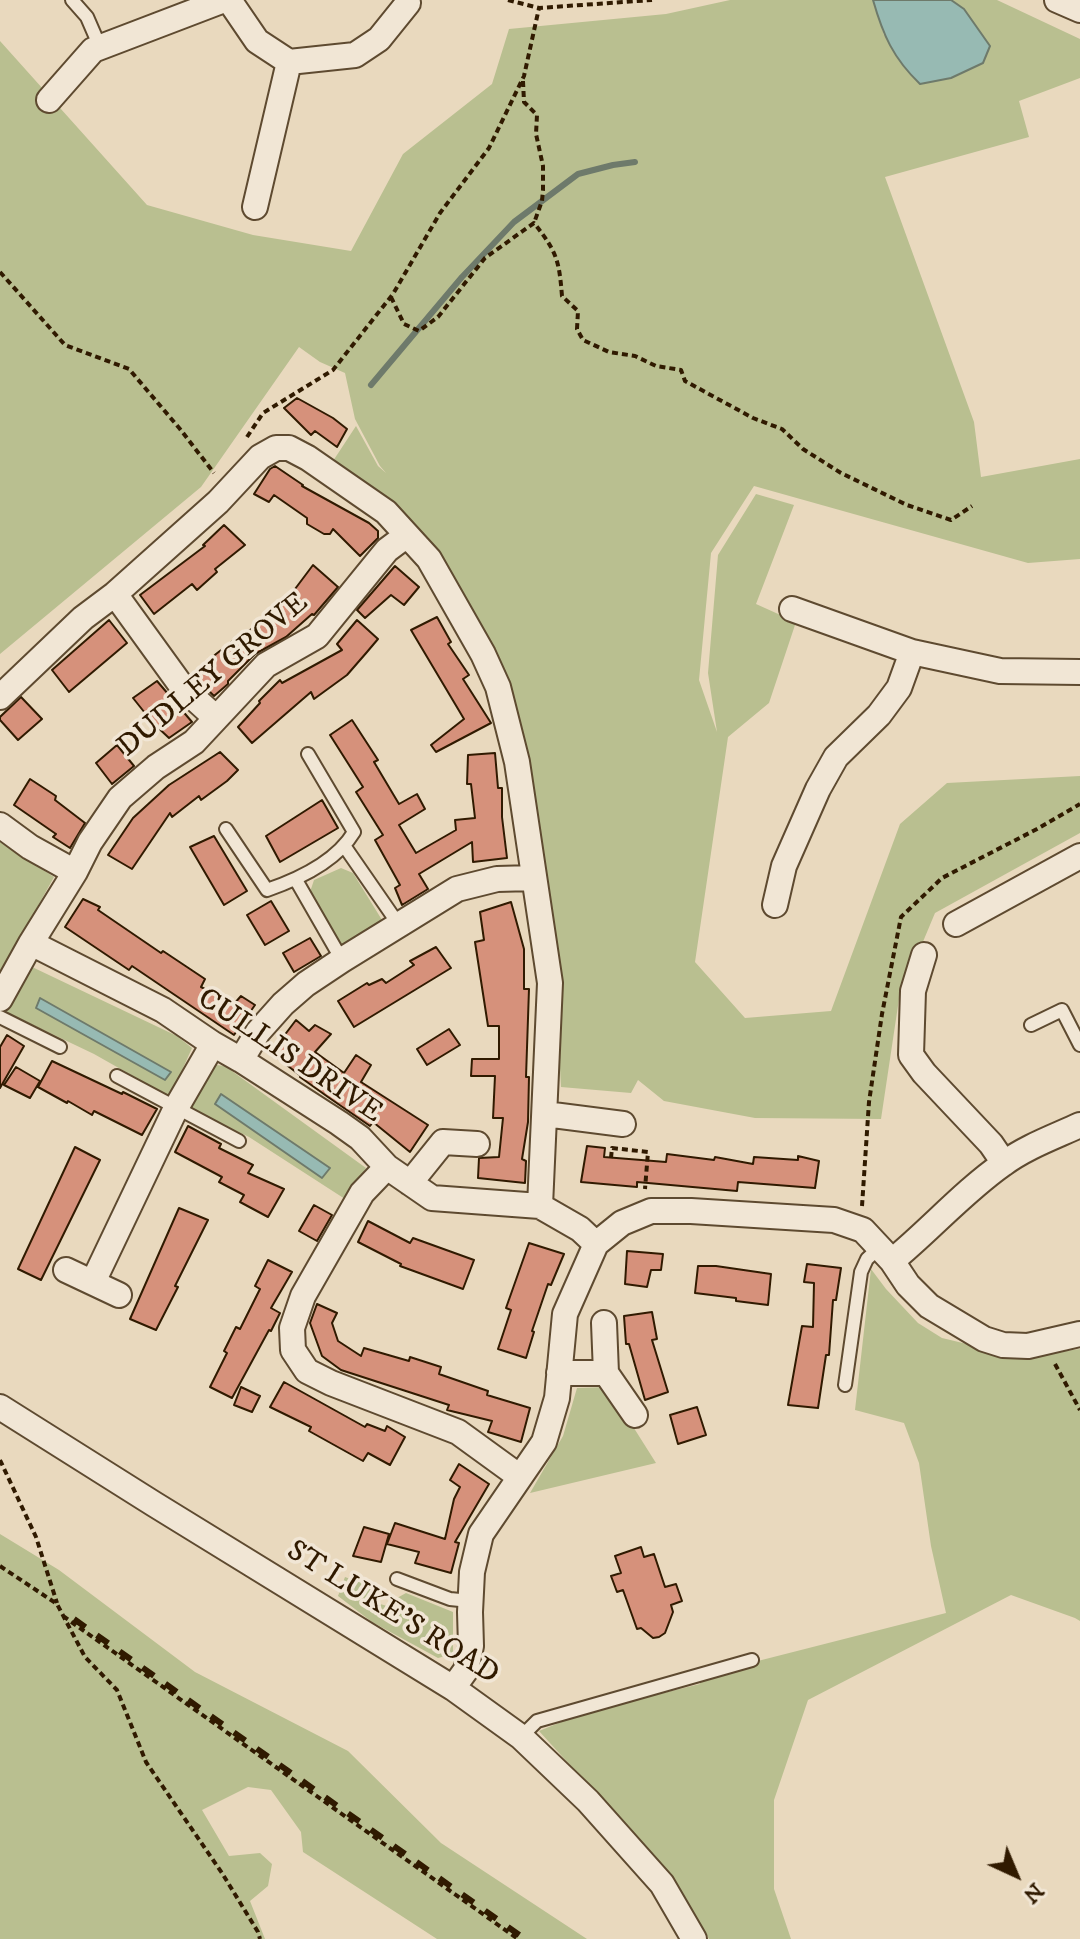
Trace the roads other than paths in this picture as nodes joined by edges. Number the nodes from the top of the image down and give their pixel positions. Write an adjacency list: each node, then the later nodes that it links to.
1 (72, 0): 6 (lane)
2 (227, 0): 6 (street); 7 (street)
3 (1057, 0): 5 (street)
4 (408, 3): 7 (street)
5 (1080, 10)
6 (100, 47): 8 (street)
7 (289, 62): 9 (street)
8 (49, 100)
9 (255, 207)
10 (407, 535): 11 (street); 16 (street, DUDLEY GROVE); 23 (street)
11 (115, 594): 15 (street); 16 (street)
12 (792, 609): 13 (street)
13 (912, 652): 14 (street); 25 (street)
14 (1080, 672)
15 (0, 697)
16 (216, 718): 22 (street, DUDLEY GROVE)
17 (308, 754): 20 (lane)
18 (0, 825): 22 (street)
19 (226, 829): 24 (lane)
20 (345, 847): 24 (lane); 27 (lane)
21 (1080, 856): 26 (street)
22 (75, 872): 28 (street, DUDLEY GROVE)
23 (533, 878): 27 (street); 40 (street)
24 (296, 880): 30 (lane)
25 (775, 905)
26 (956, 924)
27 (399, 925): 30 (street)
28 (31, 943): 31 (street, DUDLEY GROVE); 34 (street, CULLIS DRIVE)
29 (924, 955): 45 (street)
30 (342, 960): 37 (street)
31 (0, 999)
32 (0, 1017): 36 (lane)
33 (1031, 1025): 35 (lane)
34 (213, 1044): 37 (street, CULLIS DRIVE); 39 (street)
35 (1080, 1045)
36 (60, 1047)
37 (241, 1060): 46 (street, CULLIS DRIVE)
38 (117, 1076): 39 (lane)
39 (176, 1108): 43 (lane); 52 (street)
40 (545, 1114): 41 (street); 48 (street)
41 (623, 1124)
42 (1080, 1125): 45 (street)
43 (239, 1141)
44 (477, 1144): 47 (street)
45 (1004, 1163): 50 (street)
46 (387, 1167): 47 (street, CULLIS DRIVE); 61 (street)
47 (410, 1183): 48 (street, CULLIS DRIVE)
48 (540, 1206): 49 (street, CULLIS DRIVE)
49 (596, 1244): 50 (street); 56 (street)
50 (886, 1254): 55 (street); 58 (lane)
51 (66, 1270): 52 (street)
52 (93, 1282): 53 (street)
53 (119, 1295)
54 (604, 1323): 57 (street)
55 (1080, 1334)
56 (559, 1373): 57 (street); 61 (street)
57 (606, 1373): 60 (street)
58 (845, 1385)
59 (0, 1407): 65 (street, ST LUKE'S ROAD)
60 (635, 1415)
61 (520, 1477): 63 (street)
62 (397, 1579): 63 (lane)
63 (470, 1601): 65 (street)
64 (752, 1660): 66 (lane)
65 (453, 1688): 66 (street, ST LUKE'S ROAD)
66 (521, 1737): 67 (street, ST LUKE'S ROAD)
67 (694, 1939)

